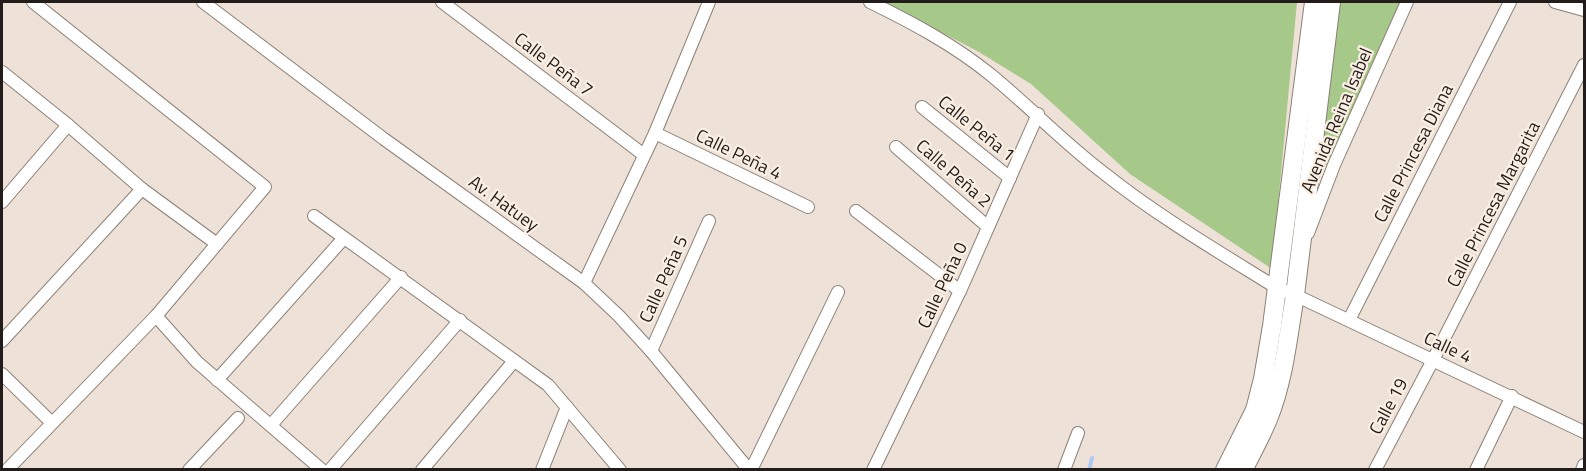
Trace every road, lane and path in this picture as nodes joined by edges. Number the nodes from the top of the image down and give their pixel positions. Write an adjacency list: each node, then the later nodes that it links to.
1 (33, 2): 29 (street)
2 (203, 2): 32 (street, Av. Hatuey)
3 (442, 2): 19 (street, Calle Peña 7)
4 (709, 2): 17 (street)
5 (870, 2): 15 (street, Calle 4)
6 (1314, 2): 33 (main road)
7 (1331, 2): 30 (main road)
8 (1407, 2): 30 (street, Avenida Reina Isabel)
9 (1510, 2): 39 (street, Calle Princesa Diana)
10 (1555, 2): 11 (street)
11 (1584, 10)
12 (1584, 65): 42 (street, Calle Princesa Margarita)
13 (3, 77): 16 (street)
14 (922, 107): 20 (street, Calle Peña 1)
15 (1038, 114): 20 (street, Calle Peña 0); 33 (street, Calle 4)
16 (68, 125): 21 (street); 22 (street)
17 (655, 133): 19 (street); 23 (street, Calle Peña 4)
18 (896, 147): 27 (street, Calle Peña 2)
19 (644, 155): 32 (street)
20 (1010, 178): 27 (street, Calle Peña 0)
21 (142, 189): 29 (street); 40 (street)
22 (2, 202)
23 (808, 207)
24 (856, 211): 34 (street)
25 (314, 216): 28 (street)
26 (709, 221): 41 (street, Calle Peña 5)
27 (988, 227): 34 (street, Calle Peña 0)
28 (344, 238): 31 (street); 45 (street)
29 (217, 244): 37 (street)
30 (1301, 254): 36 (main road)
31 (401, 277): 38 (street); 50 (street)
32 (584, 283): 41 (street, Av. Hatuey)
33 (1277, 288): 36 (street, Calle 4); 64 (main road)
34 (960, 291): 62 (street, Calle Peña 0)
35 (838, 292): 61 (street)
36 (1295, 295): 39 (street, Calle 4); 65 (main road)
37 (156, 316): 45 (street); 49 (street)
38 (460, 320): 43 (street); 57 (street)
39 (1349, 320): 42 (street, Calle 4)
40 (2, 341)
41 (651, 351): 61 (street, Av. Hatuey)
42 (1433, 360): 46 (street, Calle 4); 66 (street, Calle 19)
43 (514, 361): 47 (street); 58 (street)
44 (2, 374): 49 (street)
45 (217, 380): 50 (street)
46 (1512, 396): 51 (street, Calle 4); 67 (street)
47 (567, 407): 59 (street); 60 (street)
48 (238, 418): 55 (street)
49 (52, 423): 54 (street)
50 (271, 425): 56 (street)
51 (1584, 432)
52 (1078, 433): 63 (street)
53 (1584, 465): 68 (street)
54 (7, 470)
55 (189, 470)
56 (322, 470)
57 (330, 470)
58 (422, 470)
59 (542, 470)
60 (620, 470)
61 (750, 470)
62 (873, 470)
63 (1064, 470)
64 (1225, 470)
65 (1243, 470)
66 (1375, 470)
67 (1476, 470)
68 (1582, 470)

